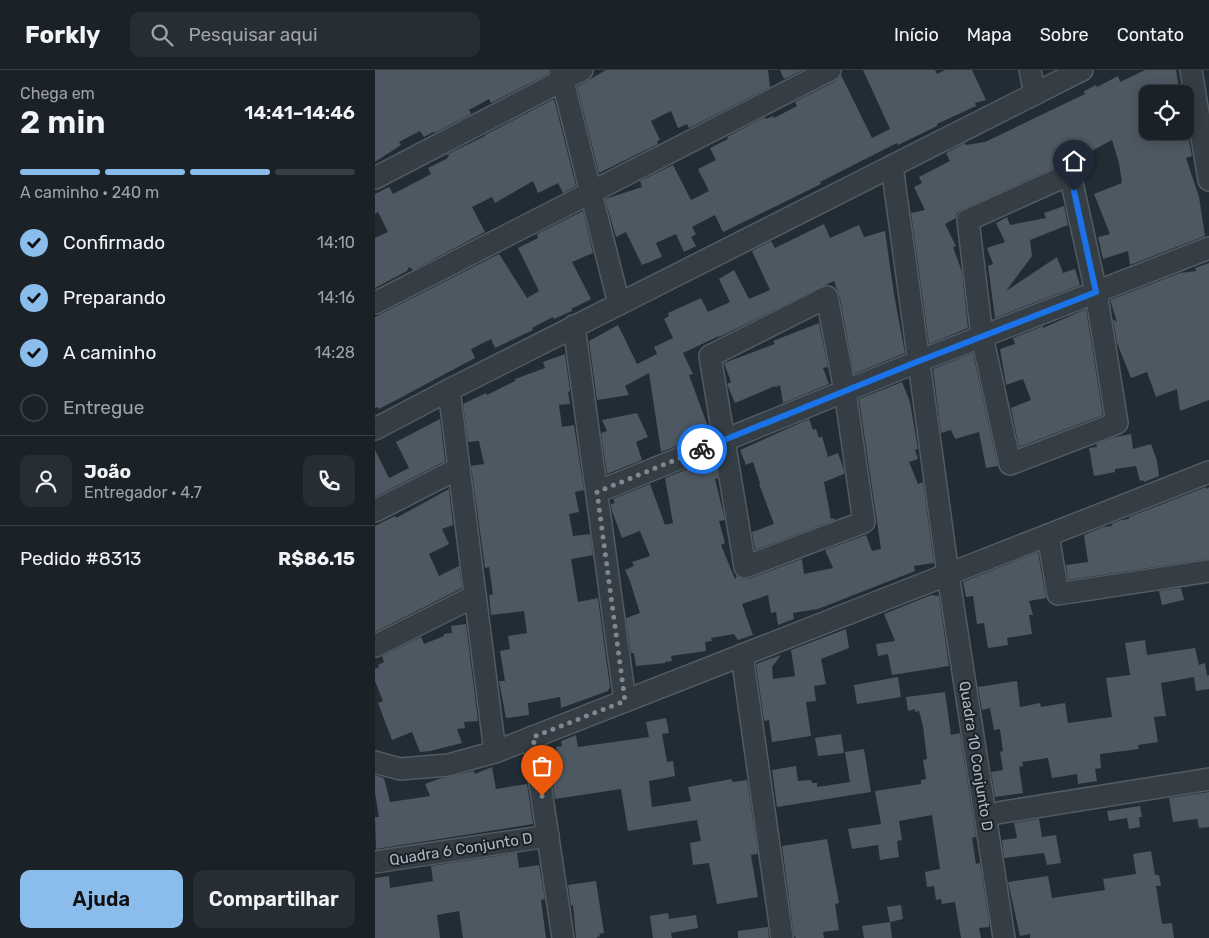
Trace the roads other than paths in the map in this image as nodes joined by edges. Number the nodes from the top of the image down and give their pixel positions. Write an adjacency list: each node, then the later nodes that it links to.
1 (582, 70): 6 (street)
2 (830, 70): 12 (street)
3 (1030, 70): 7 (street)
4 (1082, 70): 7 (street)
5 (1191, 70): 8 (street)
6 (561, 75): 10 (street); 12 (street)
7 (1035, 94): 9 (street)
8 (1204, 123): 11 (street)
9 (892, 166): 16 (street); 19 (street, Quadra 10 Conjunto D)
10 (375, 178)
11 (1209, 180)
12 (591, 192): 15 (street); 16 (street)
13 (1209, 248): 14 (street)
14 (1096, 292): 18 (street); 18 (street); 18 (street)
15 (375, 303)
16 (619, 304): 17 (street)
17 (574, 326): 20 (street); 26 (street)
18 (982, 336): 19 (street)
19 (919, 361): 21 (street); 30 (street, Quadra 10 Conjunto D)
20 (449, 390): 22 (street); 24 (street)
21 (845, 391): 23 (street); 23 (street); 23 (street)
22 (375, 429)
23 (723, 441): 26 (street)
24 (459, 468): 27 (street); 31 (street)
25 (1209, 472): 28 (street)
26 (597, 492): 34 (street)
27 (375, 511)
28 (1048, 535): 29 (street); 30 (street)
29 (1209, 572)
30 (948, 574): 33 (street); 39 (street, Quadra 10 Conjunto D)
31 (475, 596): 32 (street); 36 (street)
32 (375, 646)
33 (742, 655): 34 (street); 43 (street)
34 (625, 701): 35 (street)
35 (533, 737): 36 (street); 40 (street)
36 (495, 752): 37 (street)
37 (375, 762)
38 (1209, 779): 39 (street)
39 (985, 815): 44 (street, Quadra 10 Conjunto D)
40 (548, 836): 41 (street, Quadra 6 Conjunto D); 42 (street)
41 (375, 862)
42 (563, 938)
43 (782, 938)
44 (1004, 938)

